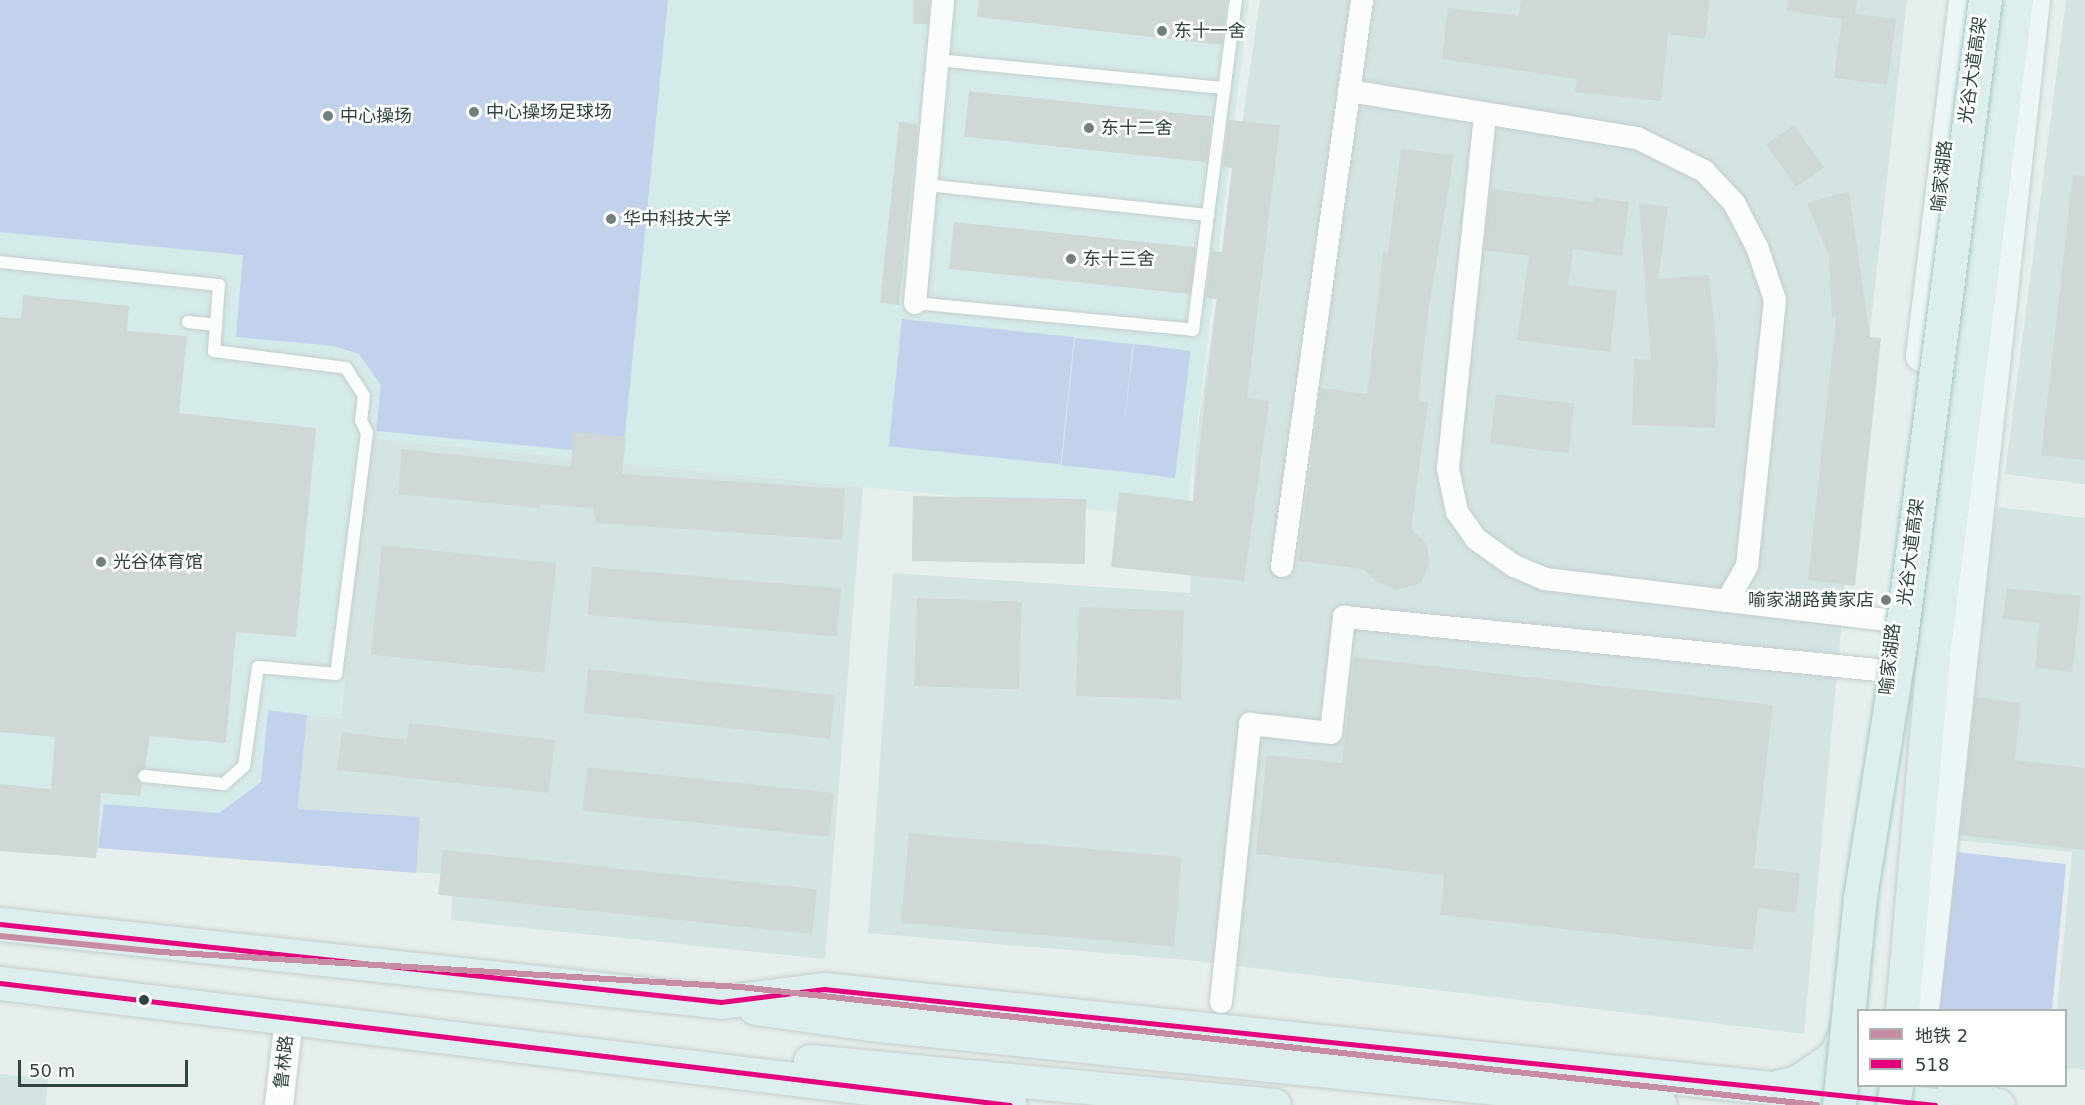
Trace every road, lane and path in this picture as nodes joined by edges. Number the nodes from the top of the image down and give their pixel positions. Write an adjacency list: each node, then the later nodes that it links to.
1 (943, 0): 8 (street)
2 (1236, 0): 9 (lane)
3 (1362, 0): 10 (street)
4 (1965, 0): 20 (main road, 喻家湖路)
5 (1985, 0): 35 (highway, 光谷大道高架, bridge)
6 (2016, 0): 27 (highway, 光谷大道高架)
7 (2034, 0): 28 (main road)
8 (938, 60): 9 (lane); 12 (street)
9 (1224, 88): 13 (lane)
10 (1349, 91): 11 (street); 18 (street)
11 (1485, 114): 19 (street); 19 (street)
12 (926, 184): 13 (lane); 15 (street)
13 (1208, 214): 15 (lane)
14 (0, 262): 17 (lane)
15 (915, 303)
16 (188, 322): 17 (lane)
17 (216, 325): 22 (lane)
18 (1282, 566)
19 (1727, 601): 20 (street)
20 (1894, 621): 21 (main road, 喻家湖路)
21 (1888, 671): 26 (street); 30 (main road, 喻家湖路)
22 (144, 776)
23 (0, 924): 25 (highway)
24 (0, 983): 29 (highway)
25 (721, 1002): 33 (highway); 39 (highway)
26 (1221, 1002)
27 (1902, 1009)
28 (1923, 1009)
29 (289, 1018): 31 (highway); 36 (street, 鲁林路)
30 (1850, 1026): 33 (highway); 35 (main road, 喻家湖路)
31 (711, 1069): 37 (highway); 38 (highway)
32 (1955, 1087): 40 (highway)
33 (1769, 1089): 35 (highway)
34 (1907, 1097): 35 (highway)
35 (1840, 1098)
36 (279, 1105)
37 (1010, 1105)
38 (1274, 1105)
39 (1660, 1105)
40 (1998, 1105)

